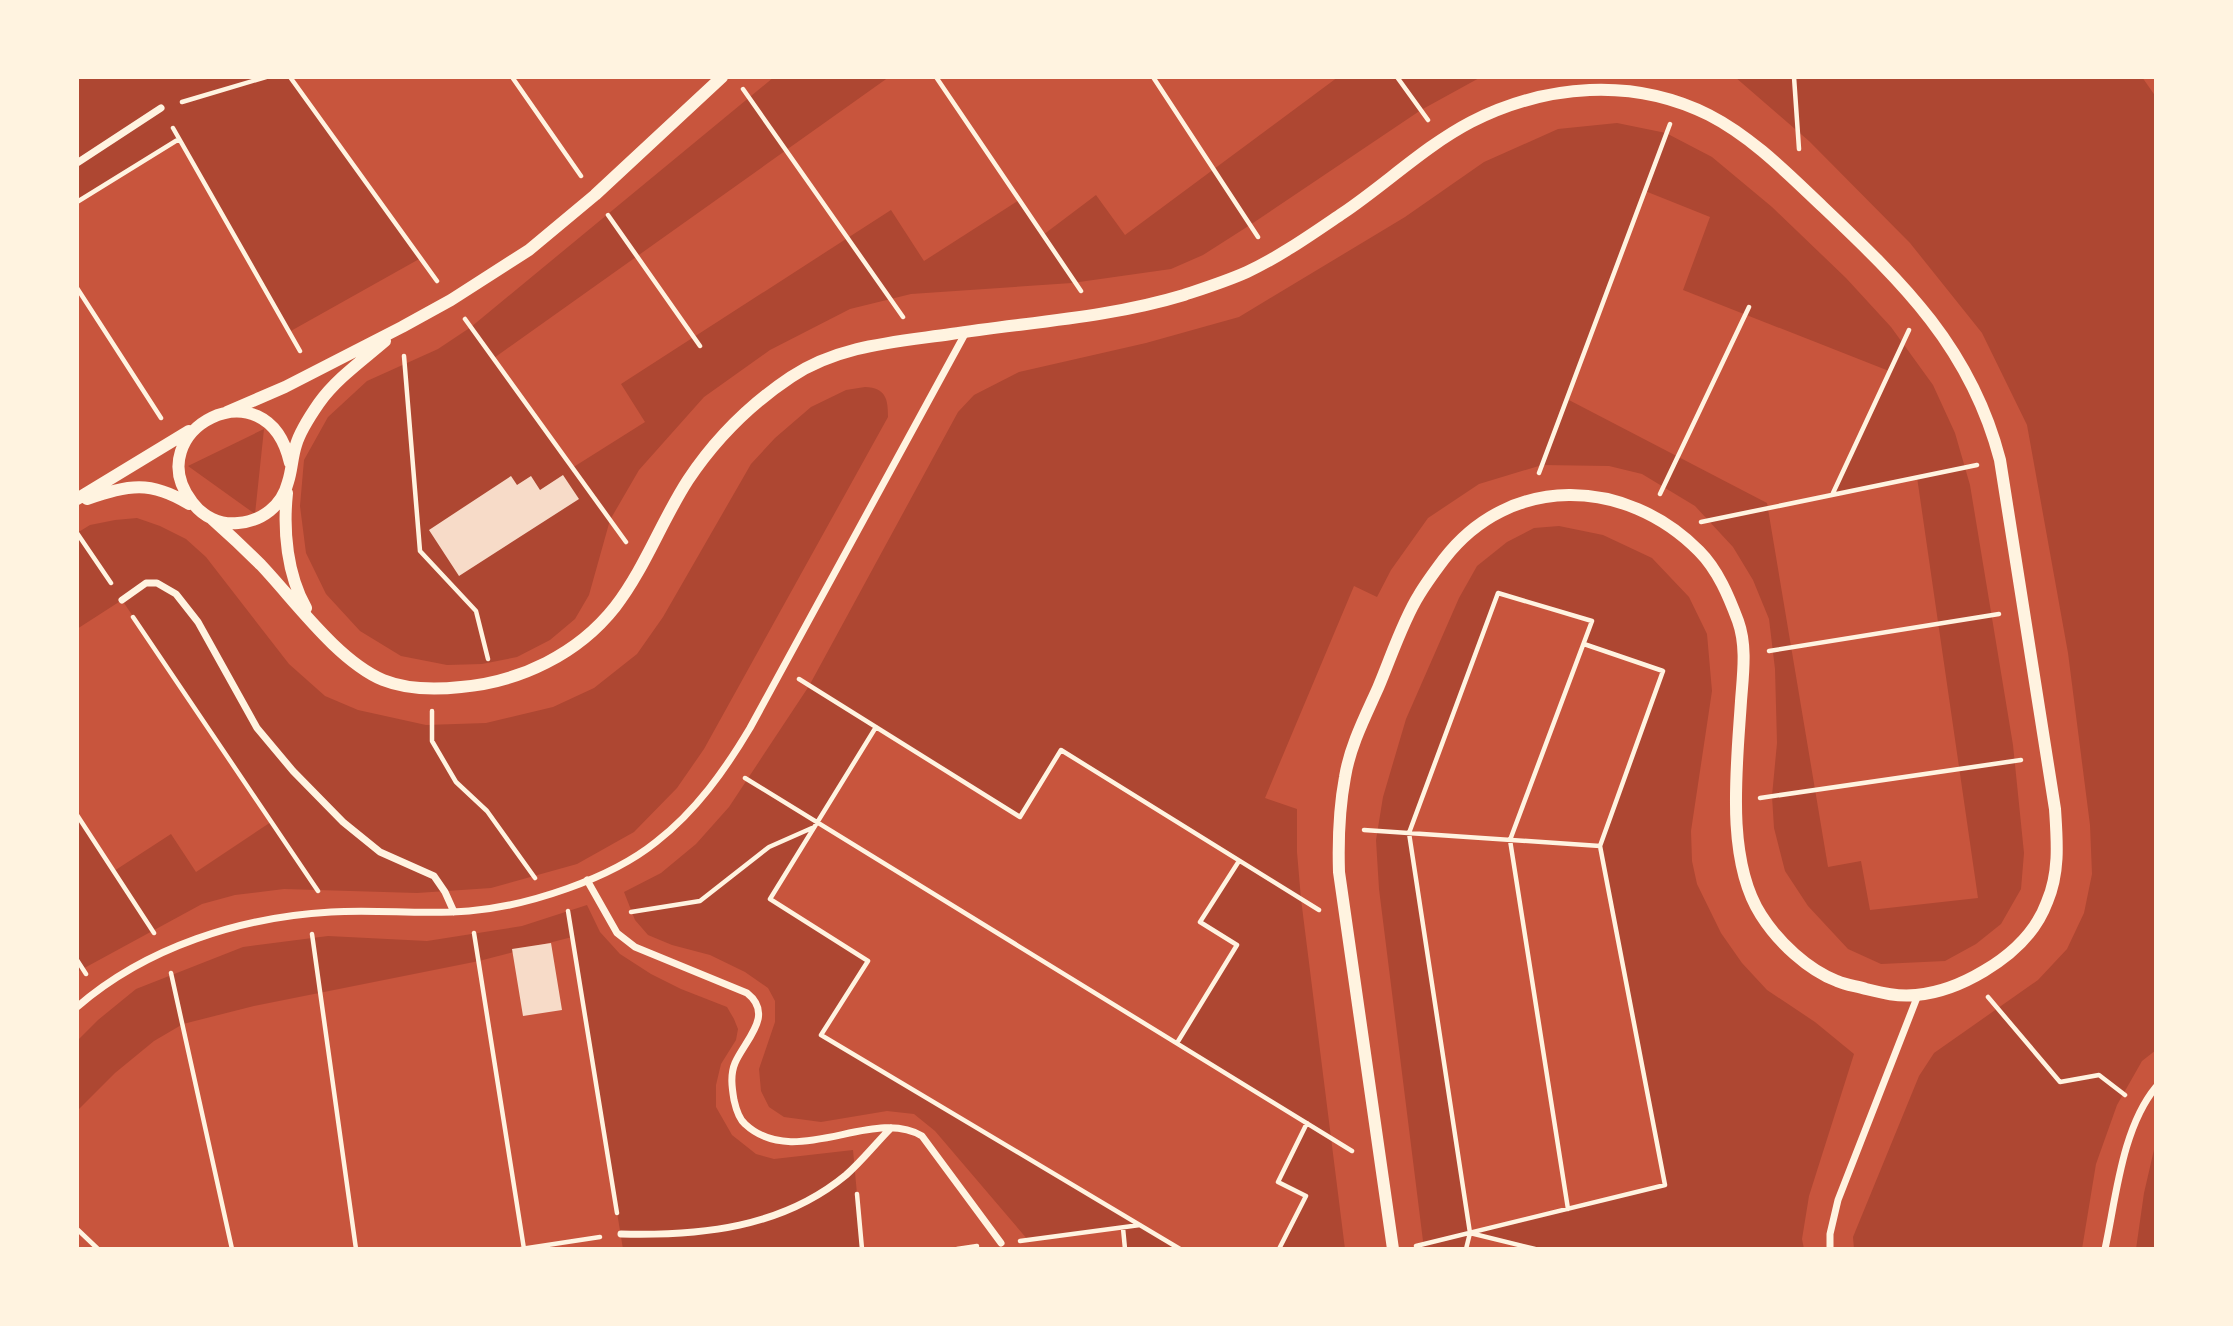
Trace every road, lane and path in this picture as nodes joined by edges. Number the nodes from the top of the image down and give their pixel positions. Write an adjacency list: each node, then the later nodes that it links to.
1 (266, 77): 9 (path)
2 (722, 77): 20 (street)
3 (936, 77): 19 (path)
4 (1153, 77): 15 (path)
5 (1397, 77): 11 (path)
6 (1794, 77): 13 (path)
7 (743, 88): 22 (path)
8 (1678, 102): 11 (street); 13 (street); 31 (path)
9 (161, 108): 10 (path); 12 (street)
10 (179, 139): 14 (path); 23 (path)
11 (1443, 141): 15 (street)
12 (77, 163)
13 (1802, 187): 17 (street)
14 (77, 202)
15 (1272, 259): 19 (street)
16 (77, 288): 26 (path)
17 (1920, 304): 27 (street); 30 (path)
18 (1749, 307): 34 (path)
19 (1097, 315): 21 (street)
20 (402, 327): 23 (street); 28 (street); 44 (path)
21 (966, 331): 22 (street); 43 (street)
22 (917, 338): 44 (street)
23 (313, 373): 24 (street)
24 (227, 412): 25 (street); 28 (street)
25 (195, 427): 26 (street); 33 (street)
26 (175, 440): 32 (street)
27 (2000, 460): 30 (path); 39 (street)
28 (290, 463): 29 (street)
29 (288, 482): 35 (street); 40 (street)
30 (1833, 494): 36 (path)
31 (1529, 500): 34 (street); 52 (street)
32 (77, 501): 33 (street)
33 (196, 508): 35 (street)
34 (1651, 513): 36 (street)
35 (212, 519): 40 (street)
36 (1673, 528): 42 (street)
37 (77, 533): 38 (path)
38 (122, 600): 61 (path); 62 (street)
39 (2024, 610): 42 (path); 47 (street)
40 (315, 624): 45 (street)
41 (1584, 644): 53 (path); 54 (path); 55 (path)
42 (1744, 655): 49 (street)
43 (782, 669): 46 (path); 48 (street)
44 (493, 682): 45 (street)
45 (432, 689): 59 (path)
46 (876, 727): 51 (path); 56 (path)
47 (2047, 756): 49 (path); 67 (street)
48 (726, 766): 51 (path); 57 (street)
49 (1735, 802): 68 (street)
50 (77, 815): 66 (path)
51 (816, 825): 64 (path); 70 (path); 77 (path)
52 (1338, 828): 53 (path); 65 (street)
53 (1409, 833): 54 (path); 80 (path)
54 (1510, 840): 55 (path); 76 (path)
55 (1601, 846): 76 (path)
56 (1239, 861): 65 (path); 70 (path)
57 (587, 880): 58 (street); 64 (street)
58 (564, 889): 59 (street); 81 (path)
59 (548, 896): 60 (street)
60 (471, 911): 62 (street); 87 (path)
61 (332, 912): 62 (street); 63 (street)
62 (454, 912)
63 (310, 914): 66 (street); 86 (path)
64 (606, 915): 74 (street)
65 (1346, 928): 75 (street)
66 (166, 952): 69 (street); 85 (path)
67 (1972, 978): 68 (street); 72 (path)
68 (1918, 995): 97 (street)
69 (77, 1007)
70 (1177, 1042): 73 (path)
71 (2156, 1087): 72 (street)
72 (2143, 1108): 98 (street)
73 (1307, 1123): 75 (path); 92 (path)
74 (891, 1128): 81 (street); 83 (street)
75 (1381, 1168): 93 (street)
76 (1568, 1209): 80 (path)
77 (1140, 1226): 78 (path); 91 (path)
78 (1122, 1228): 82 (path); 90 (path)
79 (77, 1229): 84 (path)
80 (1469, 1233): 94 (path); 95 (path); 96 (path)
81 (621, 1234): 87 (path)
82 (1028, 1240): 83 (path); 89 (path)
83 (1001, 1243): 88 (path)
84 (98, 1249)
85 (232, 1249)
86 (356, 1249)
87 (523, 1249)
88 (957, 1249)
89 (1029, 1249)
90 (1125, 1249)
91 (1180, 1249)
92 (1279, 1249)
93 (1393, 1249)
94 (1405, 1249)
95 (1466, 1249)
96 (1535, 1249)
97 (1830, 1249)
98 (2105, 1249)

